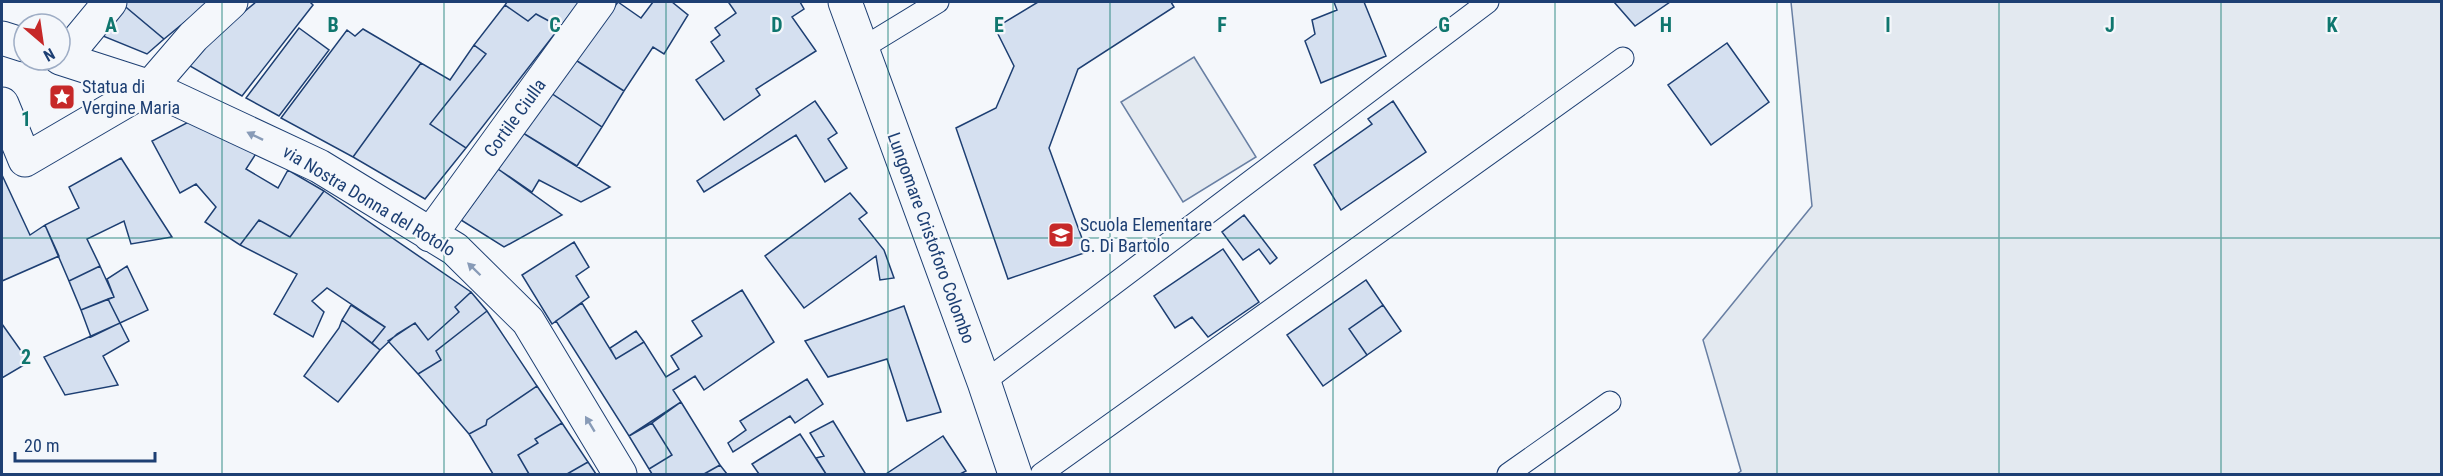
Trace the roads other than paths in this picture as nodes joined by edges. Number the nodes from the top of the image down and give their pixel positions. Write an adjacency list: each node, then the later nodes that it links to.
1 (110, 2): 7 (street)
2 (231, 2): 11 (street)
3 (599, 2): 13 (street, Cortile Ciulla)
4 (845, 2): 8 (street, Lungomare Cristoforo Colombo)
5 (938, 2): 8 (lane)
6 (1488, 2): 14 (lane)
7 (72, 46)
8 (861, 49): 14 (street, Lungomare Cristoforo Colombo)
9 (1623, 58): 18 (lane)
10 (72, 61): 11 (street, via Nostra Donna del Rotolo)
11 (150, 87): 12 (street); 13 (street, via Nostra Donna del Rotolo, one-way to 11)
12 (2, 104)
13 (430, 234): 16 (street, via Nostra Donna del Rotolo, one-way to 13)
14 (984, 382): 17 (street, Lungomare Cristoforo Colombo)
15 (1610, 402): 19 (lane)
16 (620, 474)
17 (1015, 474)
18 (1041, 474)
19 (1508, 474)

